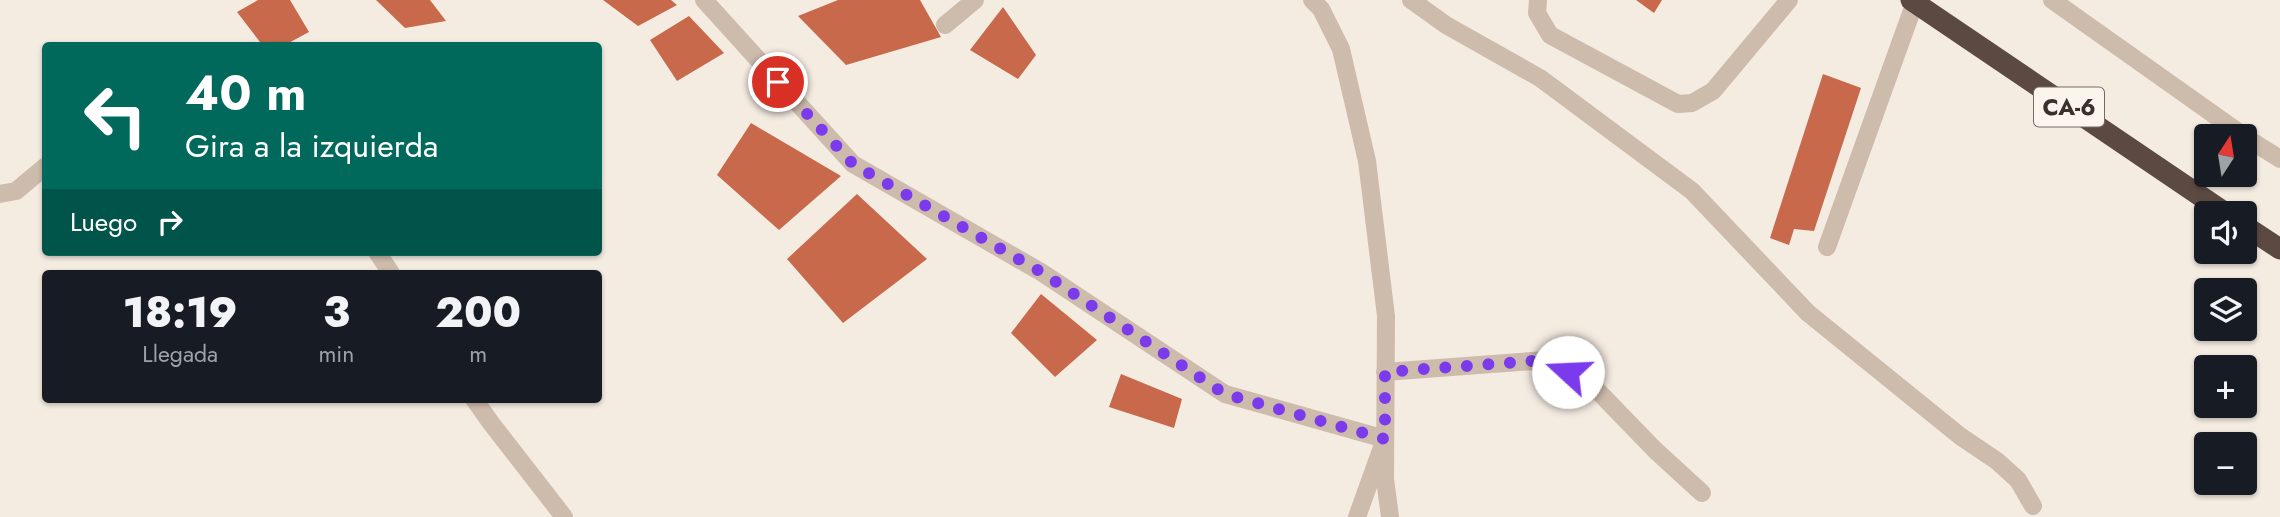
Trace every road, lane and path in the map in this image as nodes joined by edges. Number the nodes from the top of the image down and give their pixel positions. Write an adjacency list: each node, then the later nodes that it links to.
1 (704, 0): 21 (street)
2 (975, 0): 9 (street)
3 (1411, 0): 23 (street)
4 (1538, 0): 5 (street)
5 (1788, 0)
6 (2052, 0): 10 (street)
7 (1913, 1): 15 (highway, CA-6); 17 (street)
8 (1321, 3): 19 (street)
9 (945, 25)
10 (2226, 124)
11 (2258, 146): 12 (street)
12 (2280, 159)
13 (42, 169): 14 (street)
14 (0, 194)
15 (2208, 201)
16 (2257, 234): 18 (highway)
17 (1826, 247)
18 (2280, 249)
19 (1385, 372): 21 (street); 22 (street)
20 (477, 403): 24 (street)
21 (1385, 439): 25 (street); 26 (street)
22 (1702, 493)
23 (2033, 506)
24 (564, 517)
25 (1357, 517)
26 (1390, 517)

